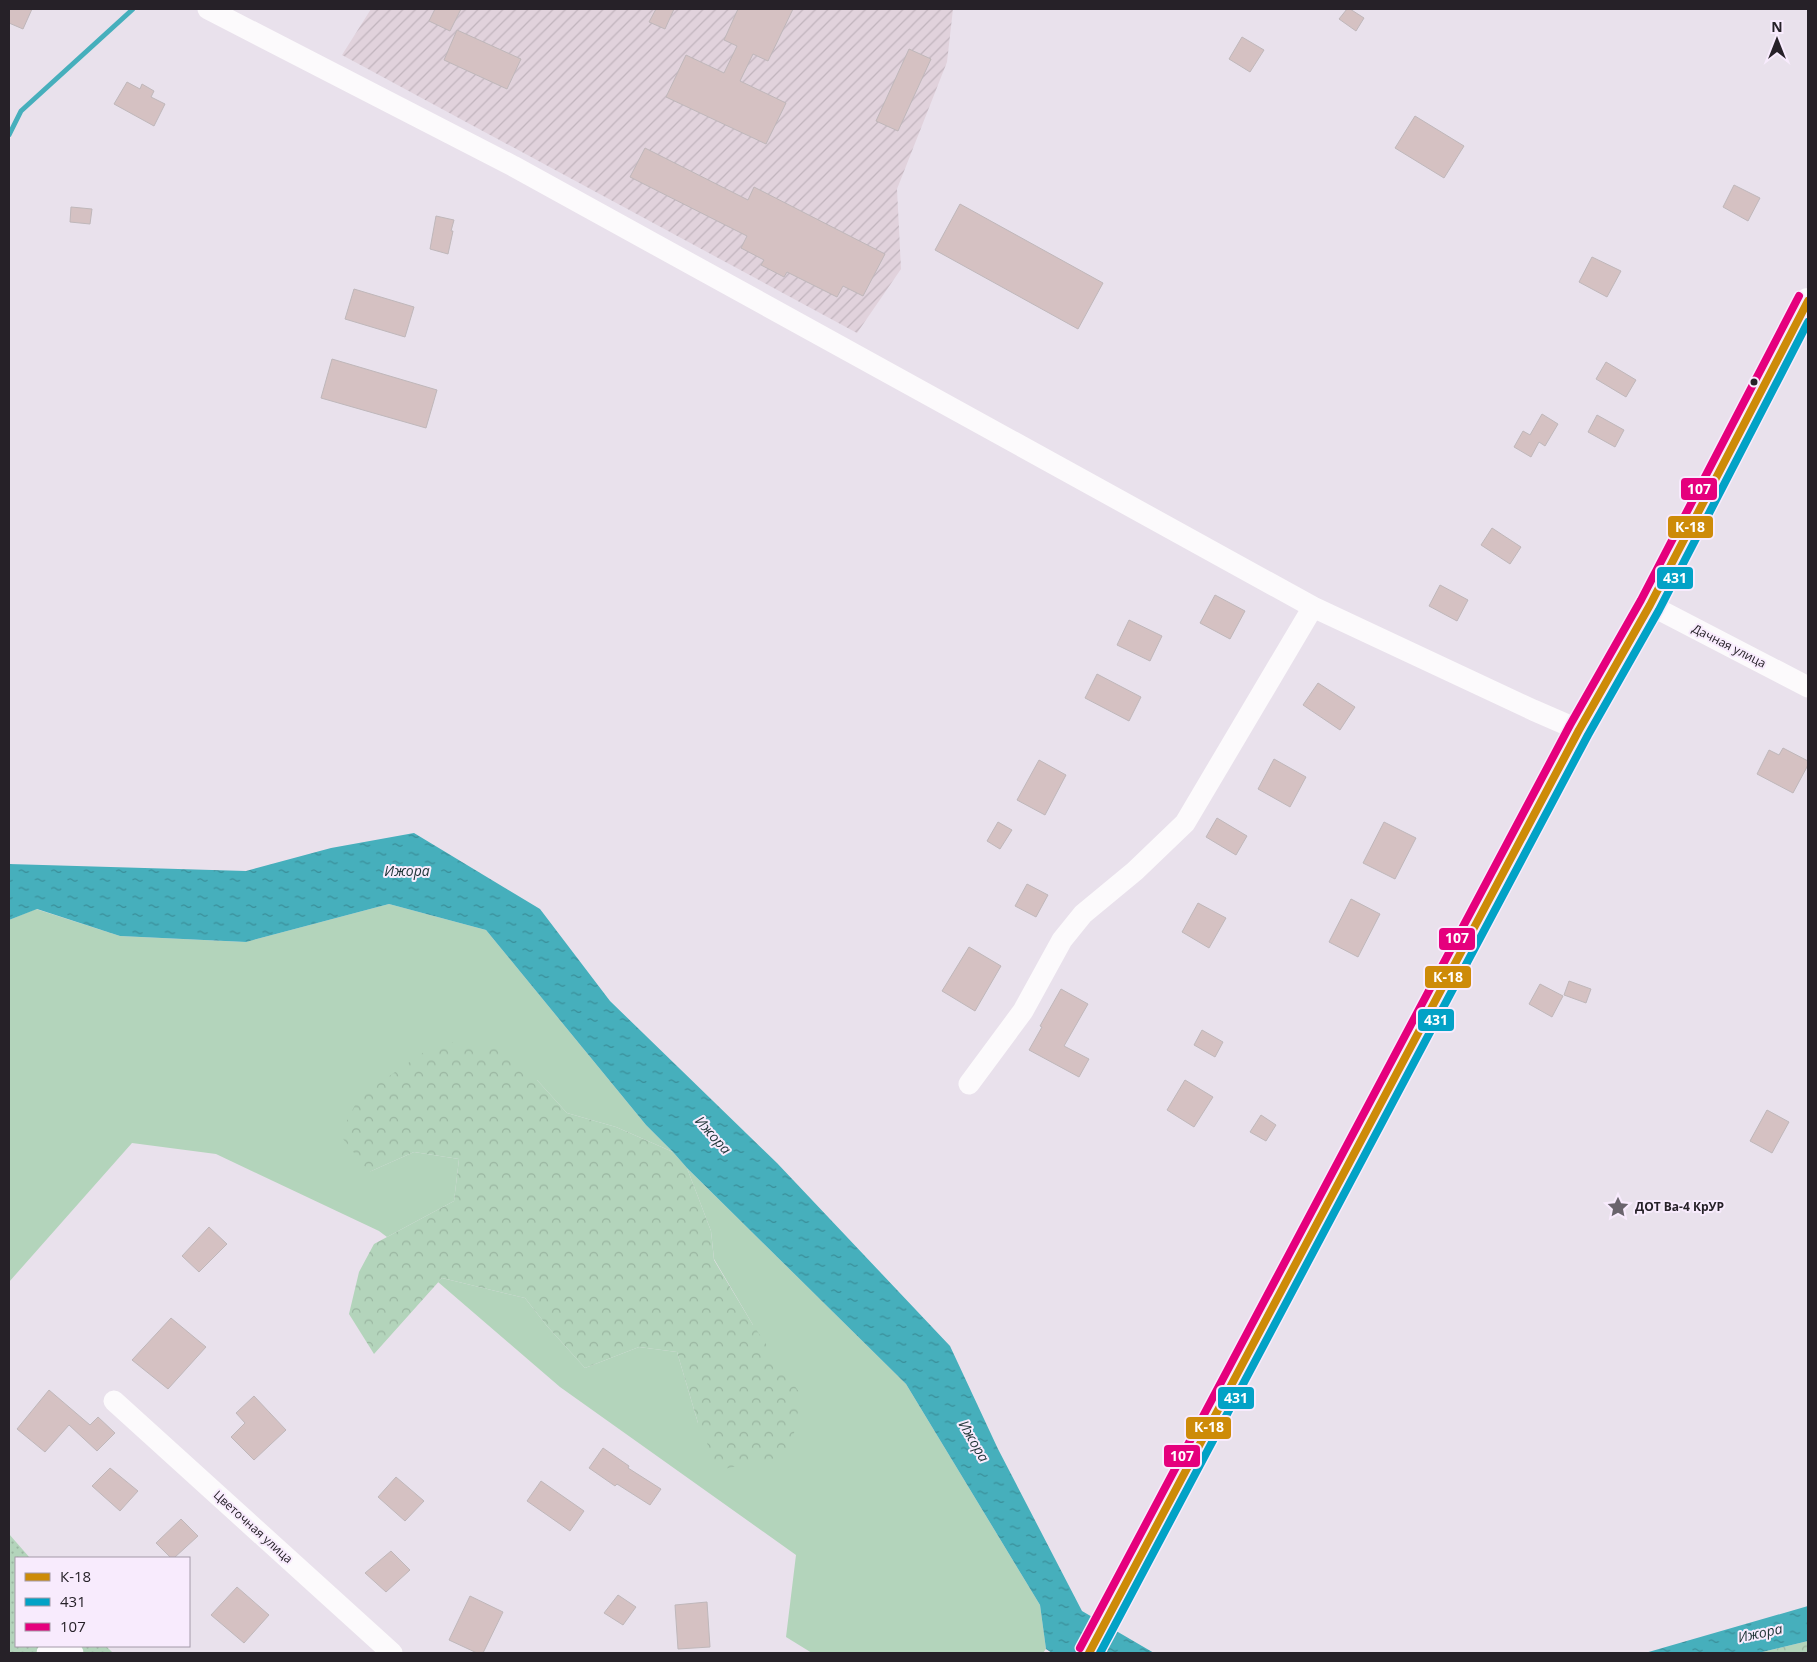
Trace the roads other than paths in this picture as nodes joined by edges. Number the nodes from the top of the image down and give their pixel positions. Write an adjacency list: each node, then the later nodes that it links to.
1 (208, 9): 4 (street)
2 (1808, 300): 3 (main road)
3 (1650, 605): 5 (street, Дачная улица); 6 (main road)
4 (1313, 607): 6 (street); 7 (street)
5 (1808, 687)
6 (1579, 730): 12 (main road)
7 (969, 1084)
8 (114, 1401): 11 (street, Цветочная улица)
9 (47, 1653): 10 (street)
10 (73, 1653)
11 (392, 1653)
12 (1089, 1653)

